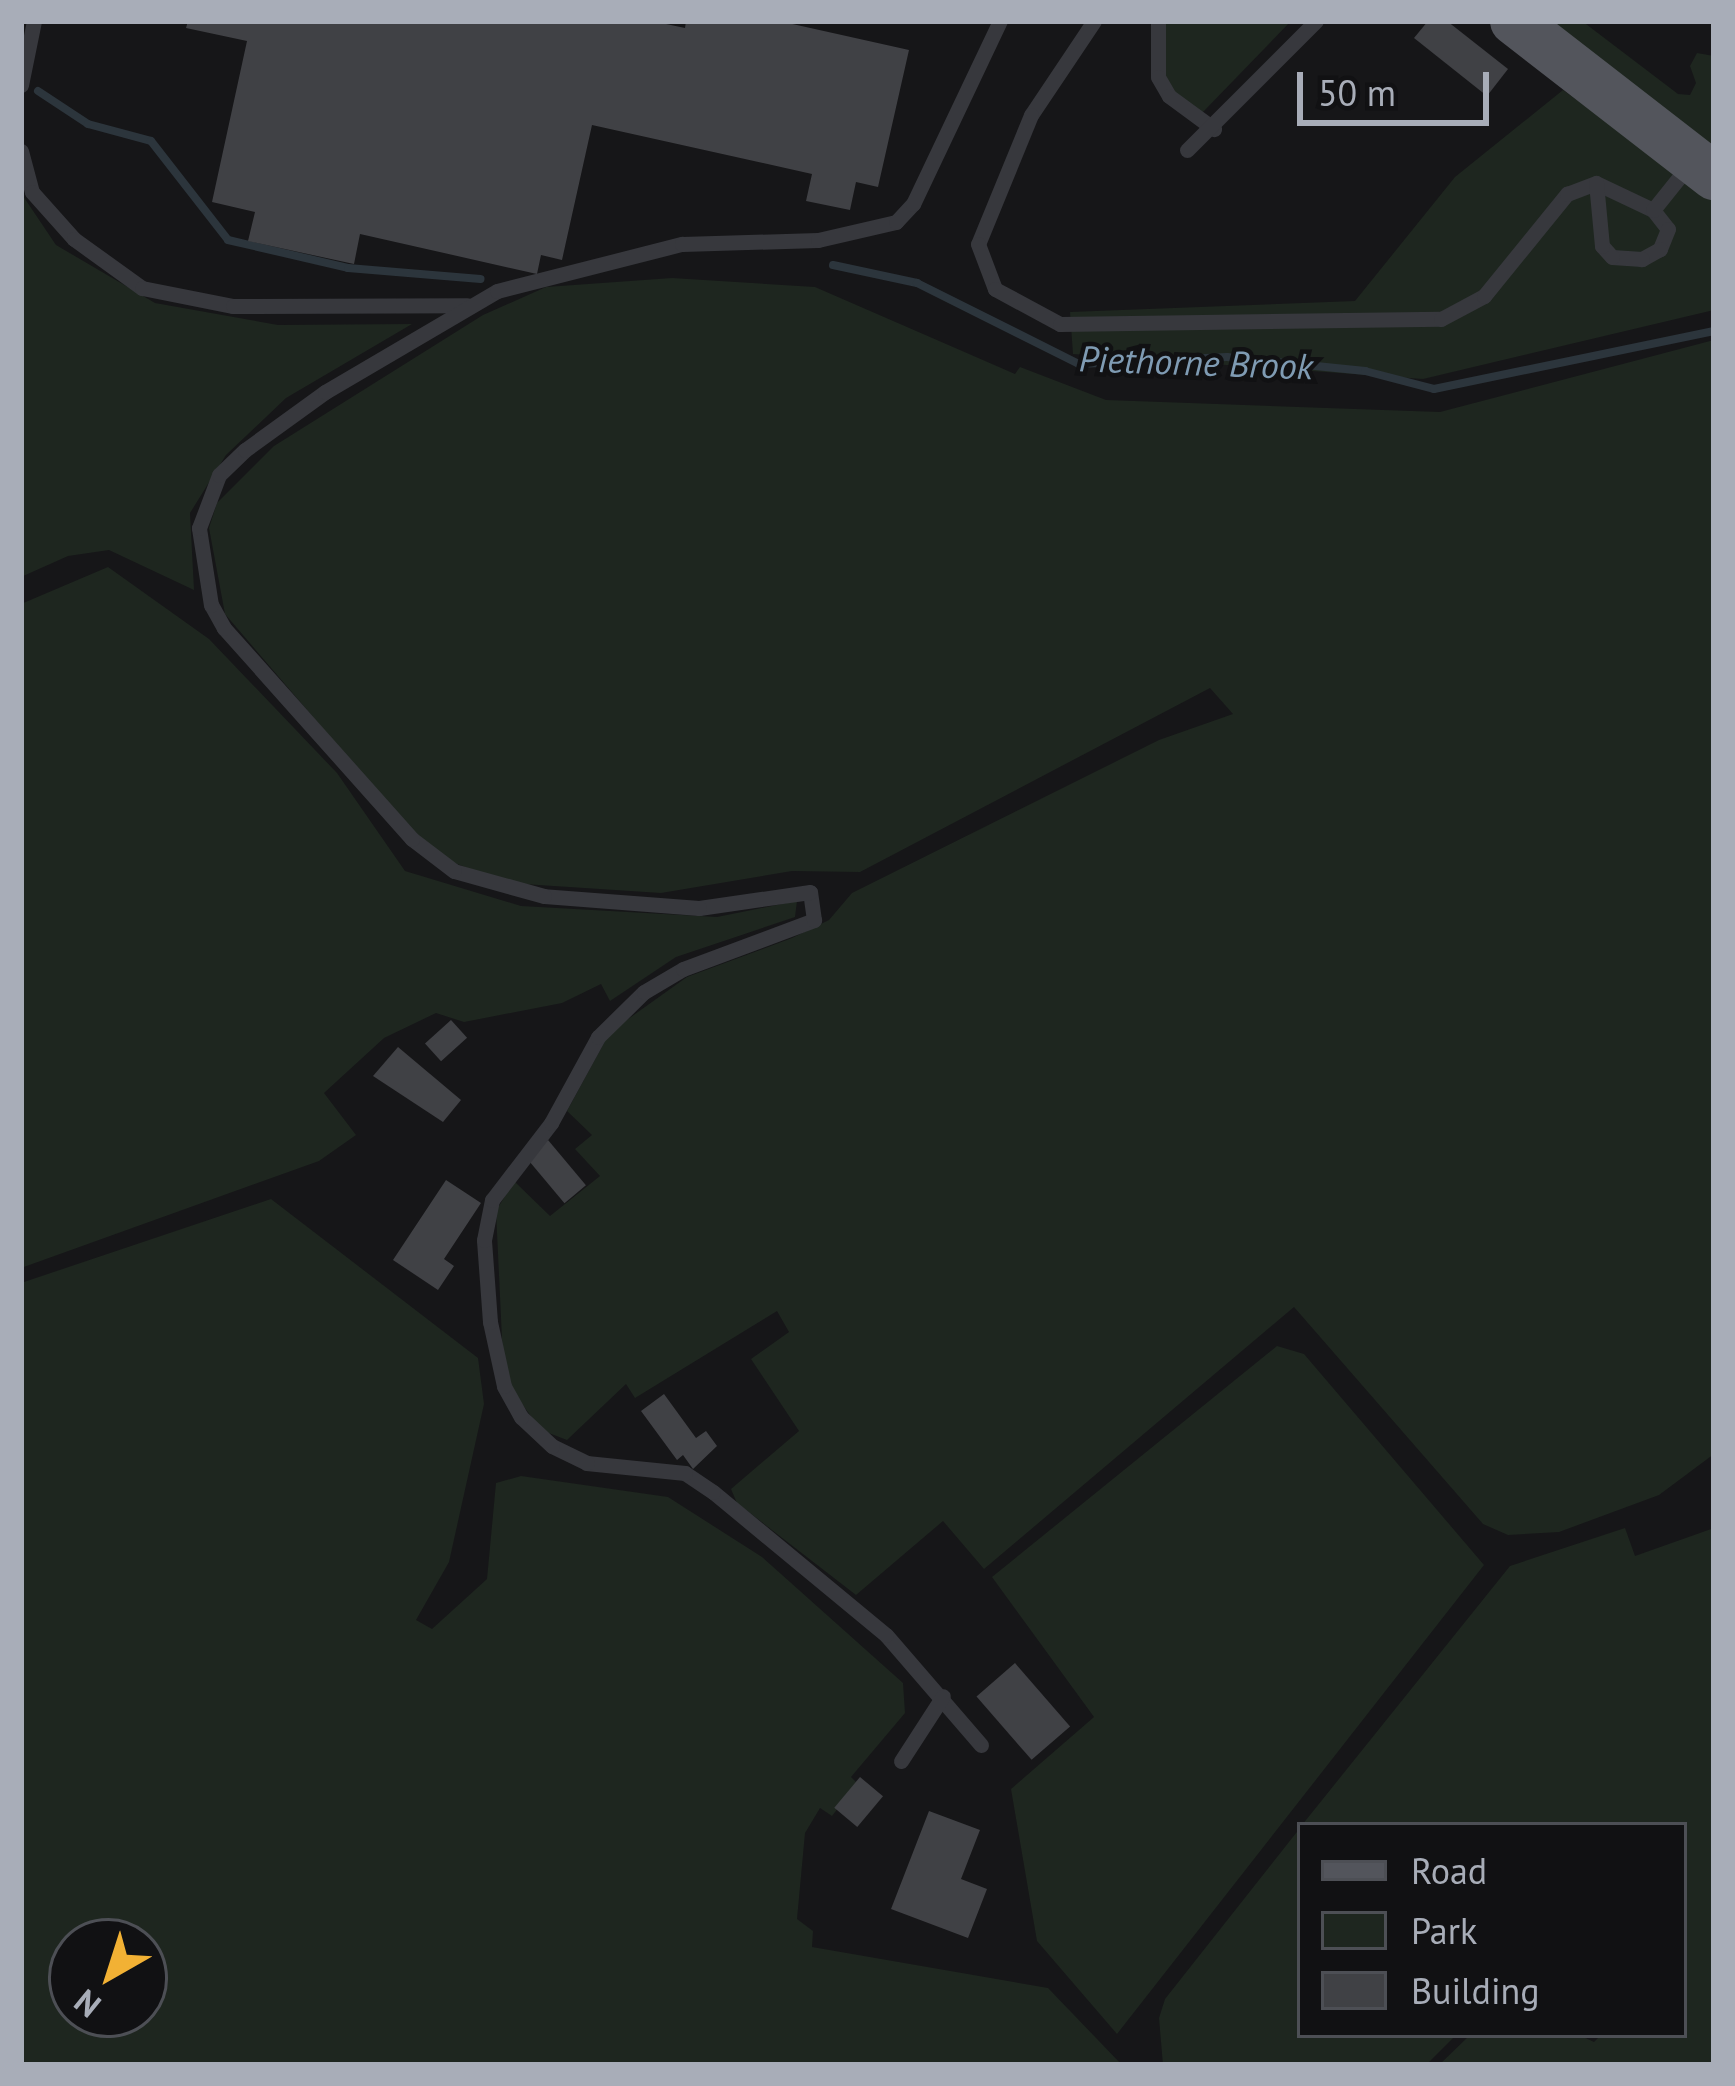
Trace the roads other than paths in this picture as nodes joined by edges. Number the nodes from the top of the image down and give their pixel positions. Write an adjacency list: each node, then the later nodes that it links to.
1 (34, 21): 7 (lane)
2 (1000, 21): 14 (lane)
3 (1094, 21): 12 (lane)
4 (1158, 21): 8 (lane)
5 (1316, 21): 8 (lane)
6 (1514, 21): 11 (main road)
7 (21, 85)
8 (1214, 128): 9 (lane)
9 (1187, 149)
10 (21, 151): 14 (lane)
11 (1703, 168): 13 (lane)
12 (1596, 183): 13 (lane); 13 (lane)
13 (1653, 210)
14 (470, 305): 15 (lane)
15 (943, 1696): 16 (lane); 17 (lane)
16 (981, 1745)
17 (901, 1761)

